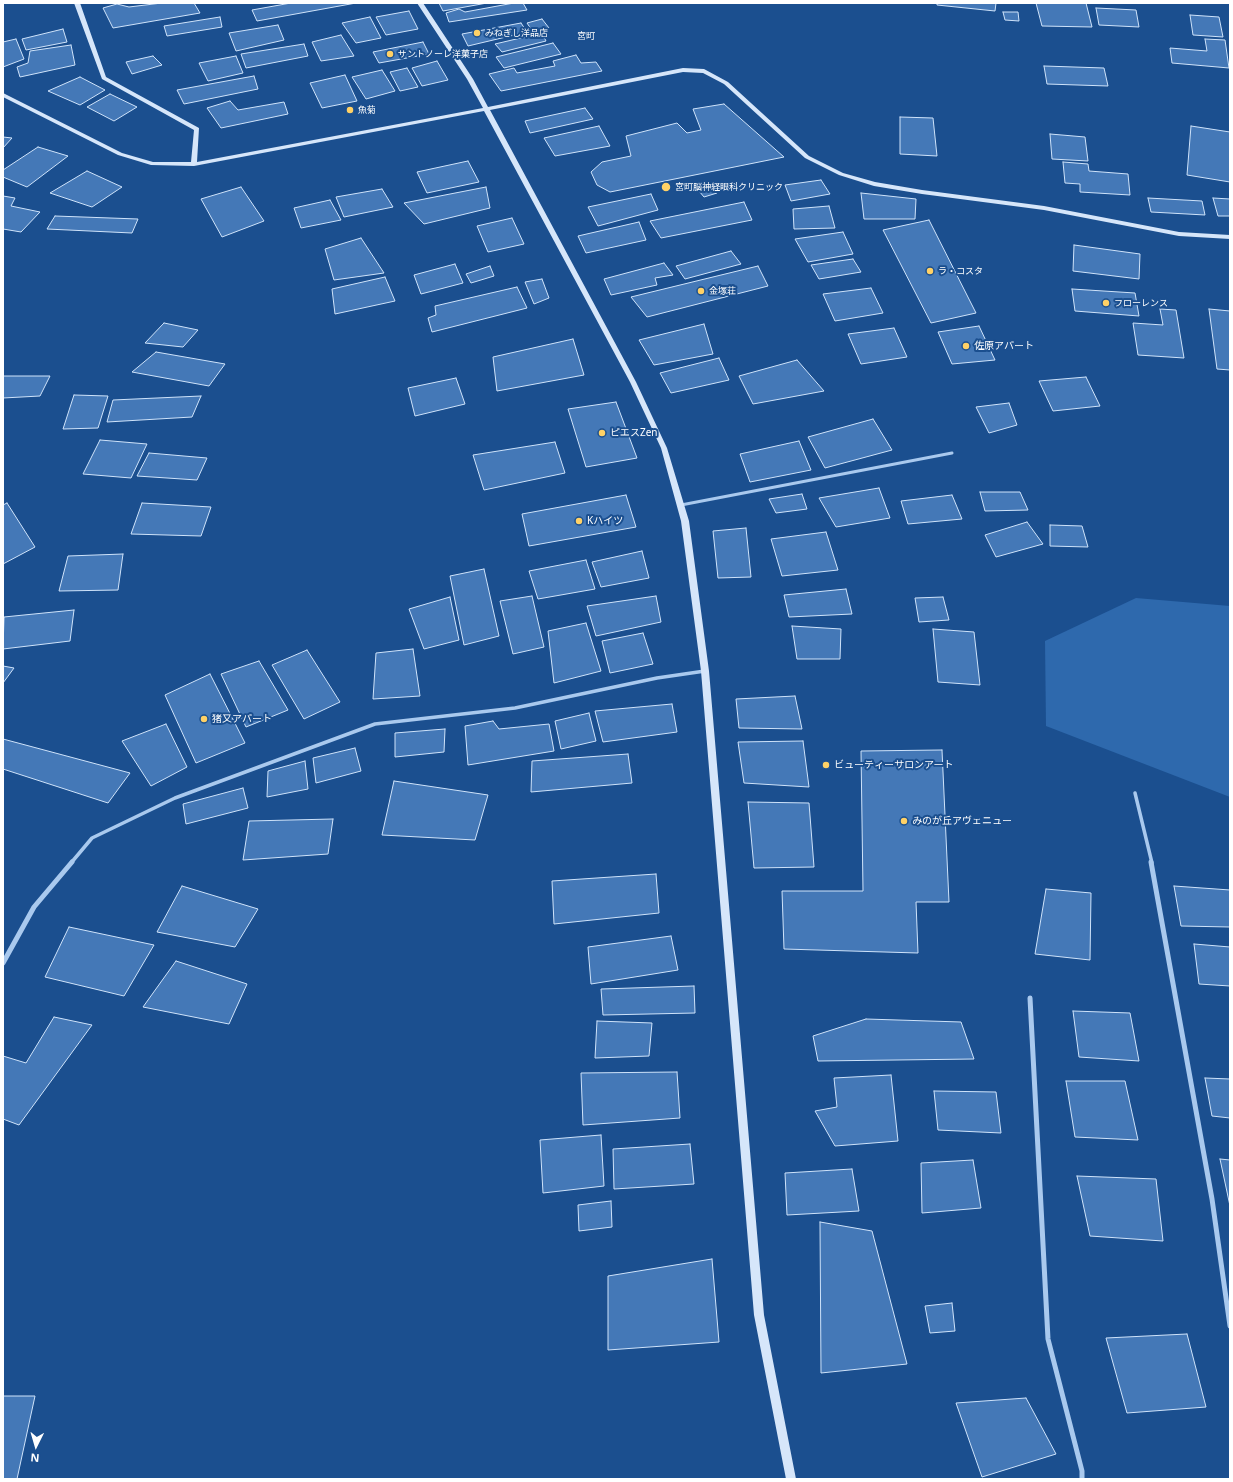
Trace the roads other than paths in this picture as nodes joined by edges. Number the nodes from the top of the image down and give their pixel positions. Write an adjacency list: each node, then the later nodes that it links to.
1 (77, 3): 5 (street)
2 (420, 3): 4 (street)
3 (3, 96): 5 (street)
4 (484, 108): 5 (street); 6 (street); 8 (street)
5 (194, 164)
6 (1230, 236)
7 (952, 453): 8 (lane)
8 (680, 505): 9 (street)
9 (705, 671): 11 (street); 14 (street)
10 (1135, 793): 13 (street)
11 (3, 963)
12 (1030, 998): 15 (street)
13 (1230, 1326)
14 (791, 1479)
15 (1082, 1479)

